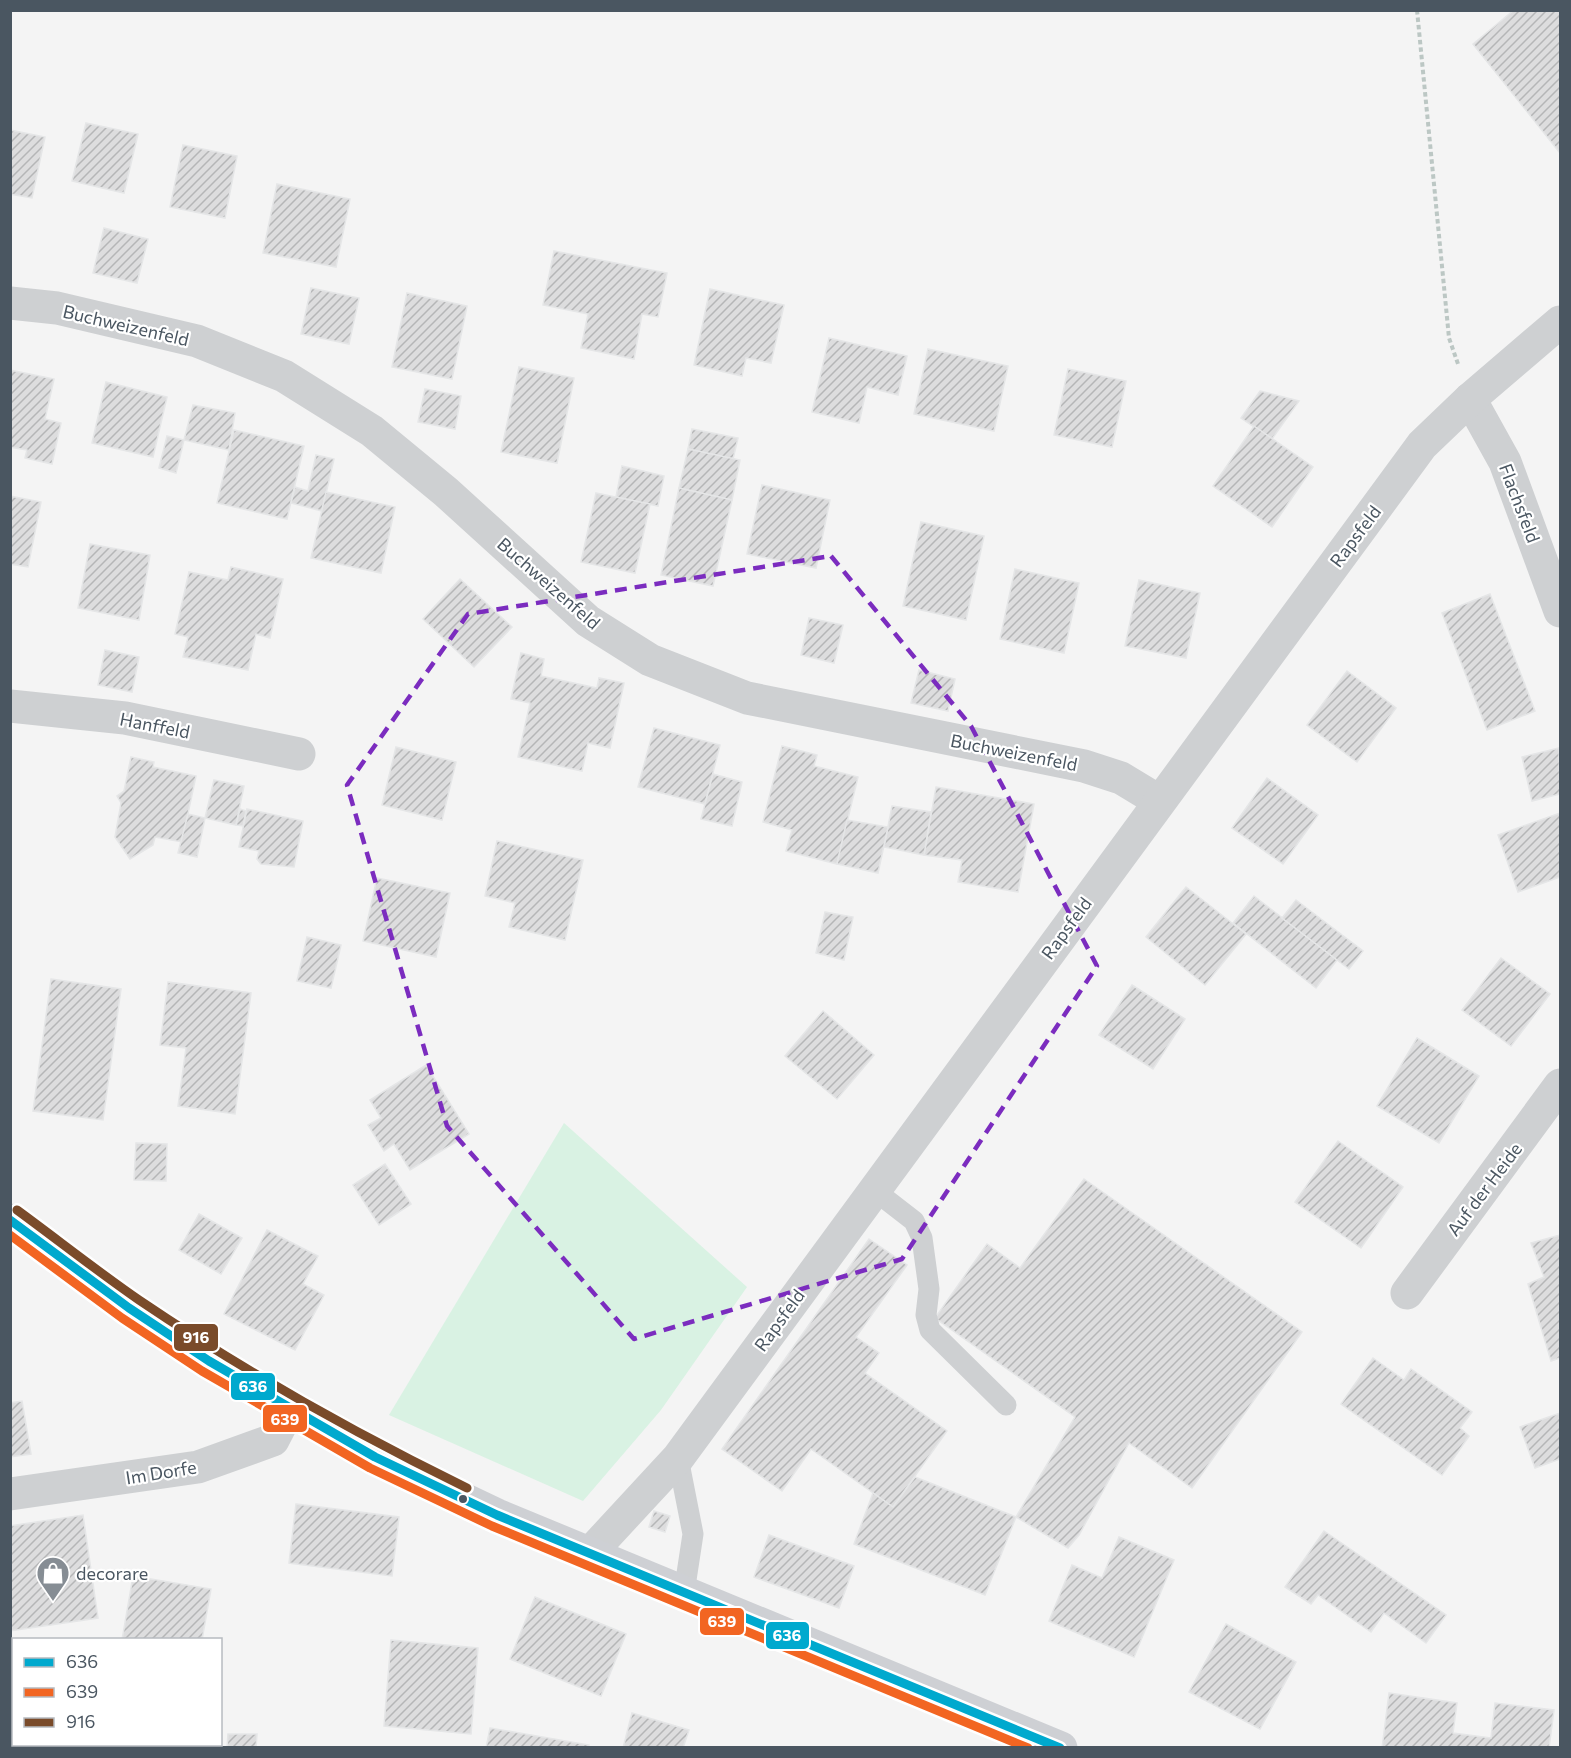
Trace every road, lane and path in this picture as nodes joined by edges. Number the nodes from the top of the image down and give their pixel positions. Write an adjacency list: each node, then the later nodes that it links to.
1 (1417, 10): 4 (path)
2 (10, 303): 8 (street, Buchweizenfeld)
3 (1560, 322): 4 (street, Rapsfeld)
4 (1470, 399): 5 (street, Flachsfeld); 8 (street, Rapsfeld)
5 (1560, 611)
6 (10, 706): 7 (street, Hanffeld)
7 (299, 754)
8 (1159, 801): 10 (street, Rapsfeld)
9 (1560, 1085): 12 (street, Auf der Heide)
10 (874, 1190): 13 (lane); 15 (street, Rapsfeld)
11 (10, 1220): 14 (main road)
12 (1407, 1293)
13 (1006, 1406)
14 (290, 1409): 16 (street, Im Dorfe); 17 (main road)
15 (678, 1458): 17 (street, Rapsfeld); 18 (lane)
16 (10, 1494)
17 (591, 1552): 18 (main road)
18 (684, 1593): 19 (main road)
19 (1061, 1748)

